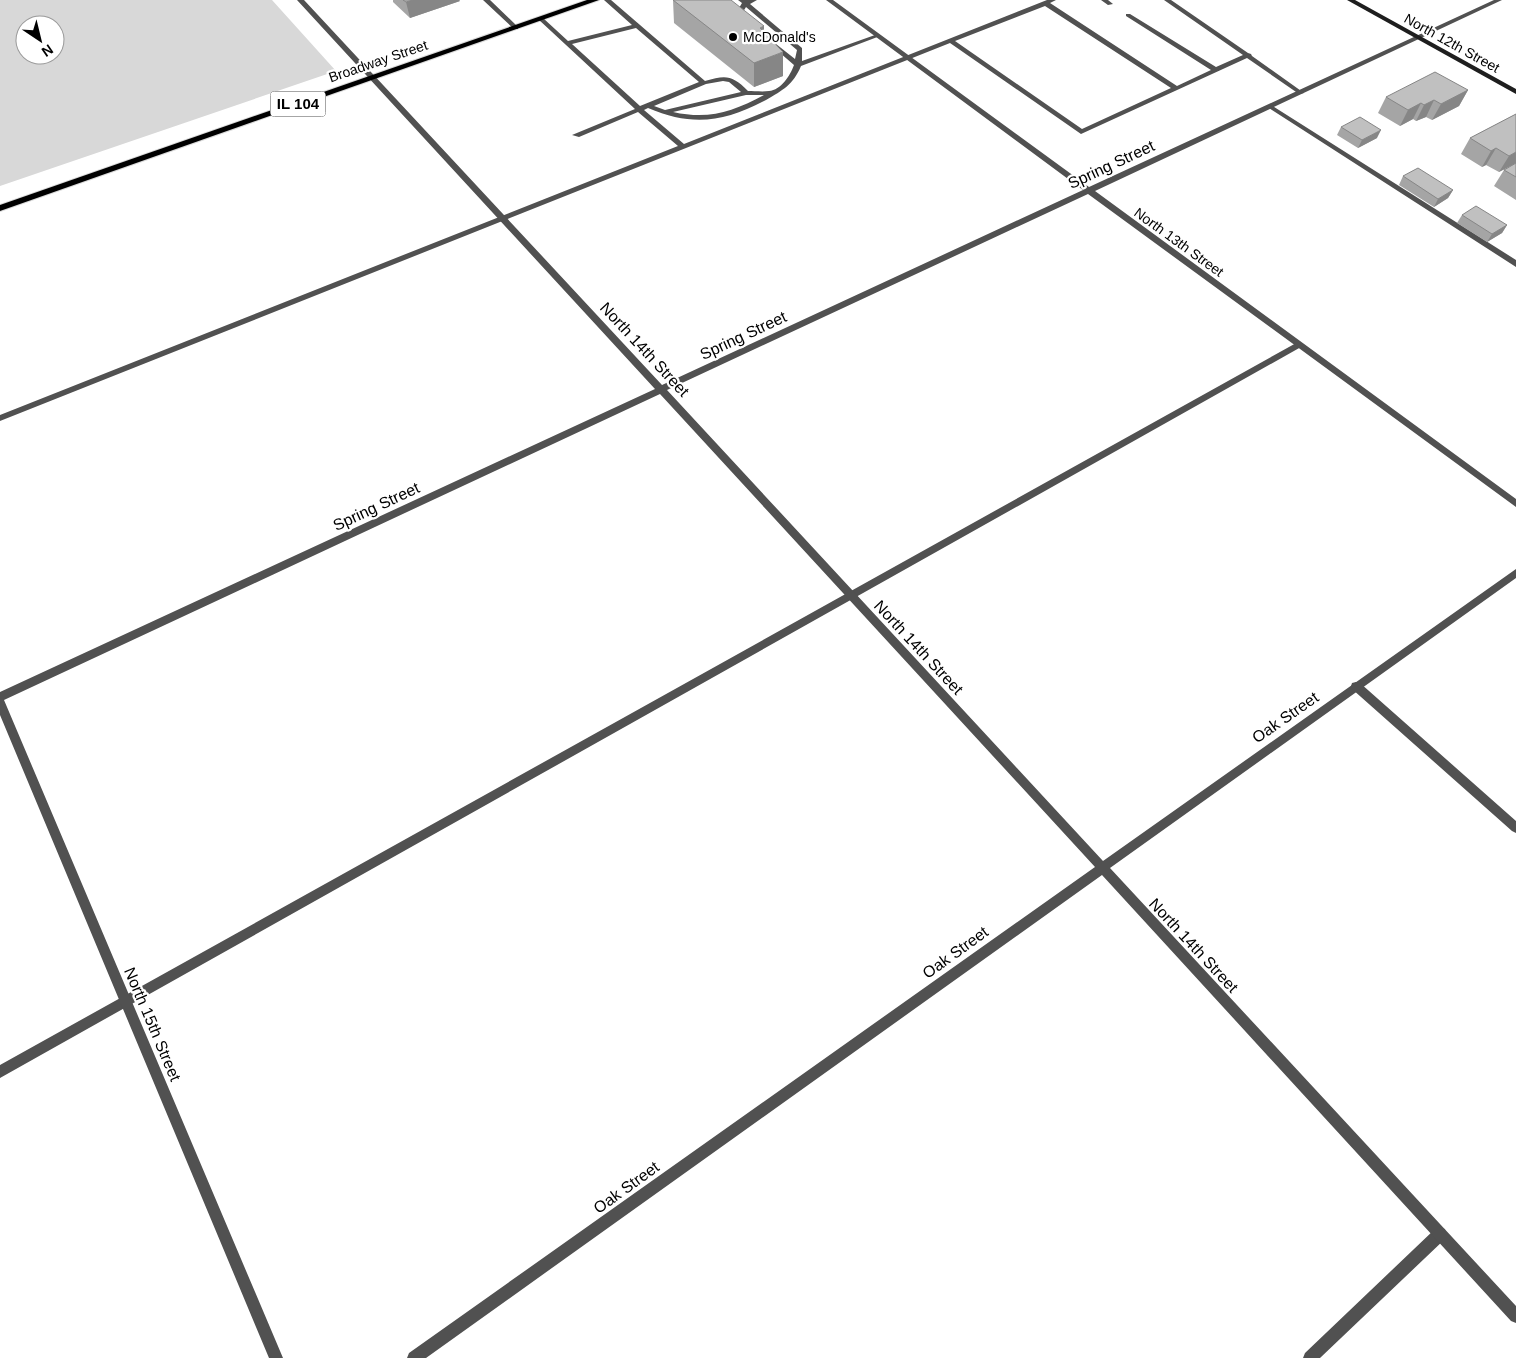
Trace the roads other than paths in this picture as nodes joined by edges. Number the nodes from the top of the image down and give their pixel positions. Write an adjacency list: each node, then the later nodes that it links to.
1 (300, 0): 27 (street, North 14th Street)
2 (486, 0): 17 (street)
3 (596, 0): 14 (main road, Broadway Street / IL 104)
4 (607, 0): 16 (street)
5 (754, 0): 11 (street)
6 (829, 0): 18 (street, North 13th Street)
7 (1053, 0): 12 (street)
8 (1167, 0): 23 (street)
9 (1350, 0): 19 (street, North 12th Street)
10 (1499, 0): 19 (street, Spring Street)
11 (743, 2): 15 (street); 25 (street)
12 (1045, 3): 21 (street); 29 (street)
13 (1128, 15): 26 (street)
14 (541, 19): 17 (main road, Broadway Street / IL 104); 22 (street)
15 (746, 22)
16 (637, 26): 22 (street); 28 (street)
17 (516, 28): 27 (main road, Broadway Street / IL 104)
18 (877, 36): 24 (street, North 13th Street); 25 (street)
19 (1418, 38): 30 (street, Spring Street); 31 (street, North 12th Street)
20 (768, 40): 25 (street)
21 (951, 41): 24 (street); 29 (street)
22 (567, 44): 36 (street)
23 (1249, 55): 26 (street); 30 (street)
24 (908, 58): 39 (street); 40 (street, North 13th Street)
25 (798, 65): 33 (street)
26 (1216, 70): 29 (street)
27 (373, 77): 41 (main road, Broadway Street / IL 104); 42 (street, North 14th Street)
28 (704, 83): 32 (street); 34 (street)
29 (1176, 88)
30 (1301, 92): 35 (street, Spring Street)
31 (1516, 92)
32 (746, 93): 33 (street); 37 (street)
33 (769, 93): 37 (street)
34 (649, 106): 36 (street); 37 (street)
35 (1271, 106): 40 (street, Spring Street); 43 (street)
36 (640, 110): 38 (street); 39 (street)
37 (663, 112)
38 (576, 135)
39 (682, 147): 42 (street)
40 (1088, 191): 44 (street, North 13th Street); 45 (street, Spring Street)
41 (0, 208)
42 (504, 218): 45 (street, North 14th Street); 46 (street)
43 (1516, 264)
44 (1298, 345): 47 (street, North 13th Street); 49 (street)
45 (662, 389): 49 (street, North 14th Street); 51 (street, Spring Street)
46 (0, 418)
47 (1516, 504)
48 (1516, 573): 50 (street, Oak Street)
49 (851, 596): 54 (street, North 14th Street); 55 (street)
50 (1356, 686): 53 (street); 54 (street, Oak Street)
51 (0, 697)
52 (0, 703): 55 (street, North 15th Street)
53 (1516, 828)
54 (1101, 868): 57 (street, North 14th Street); 60 (street, Oak Street)
55 (126, 1001): 56 (street); 59 (street, North 15th Street)
56 (0, 1072)
57 (1440, 1234): 58 (street, North 14th Street); 61 (street)
58 (1516, 1316)
59 (276, 1358)
60 (414, 1358)
61 (1310, 1358)

